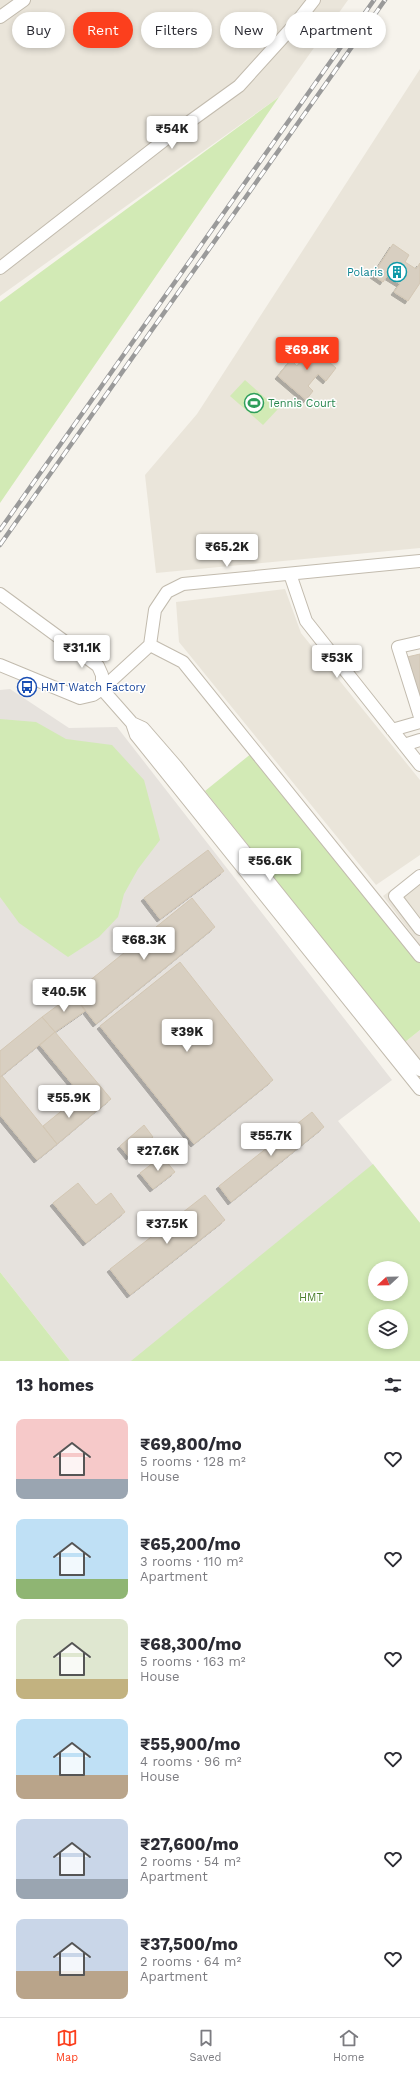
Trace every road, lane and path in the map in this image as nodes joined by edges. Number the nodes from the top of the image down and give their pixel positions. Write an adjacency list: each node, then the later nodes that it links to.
1 (24, 0): 3 (street)
2 (314, 0): 4 (street)
3 (0, 17)
4 (0, 268)
5 (420, 561): 6 (street)
6 (290, 574): 9 (street); 15 (street)
7 (0, 594): 11 (street)
8 (420, 642): 12 (street)
9 (150, 645): 11 (street); 21 (street)
10 (0, 665): 11 (street)
11 (102, 689): 14 (street)
12 (420, 717)
13 (420, 722): 15 (street)
14 (132, 723): 22 (street); 23 (street)
15 (392, 730): 17 (street)
16 (420, 740): 17 (street)
17 (404, 745): 18 (street)
18 (420, 765)
19 (420, 876): 20 (street)
20 (420, 929)
21 (420, 956)
22 (420, 1070)
23 (420, 1089)

